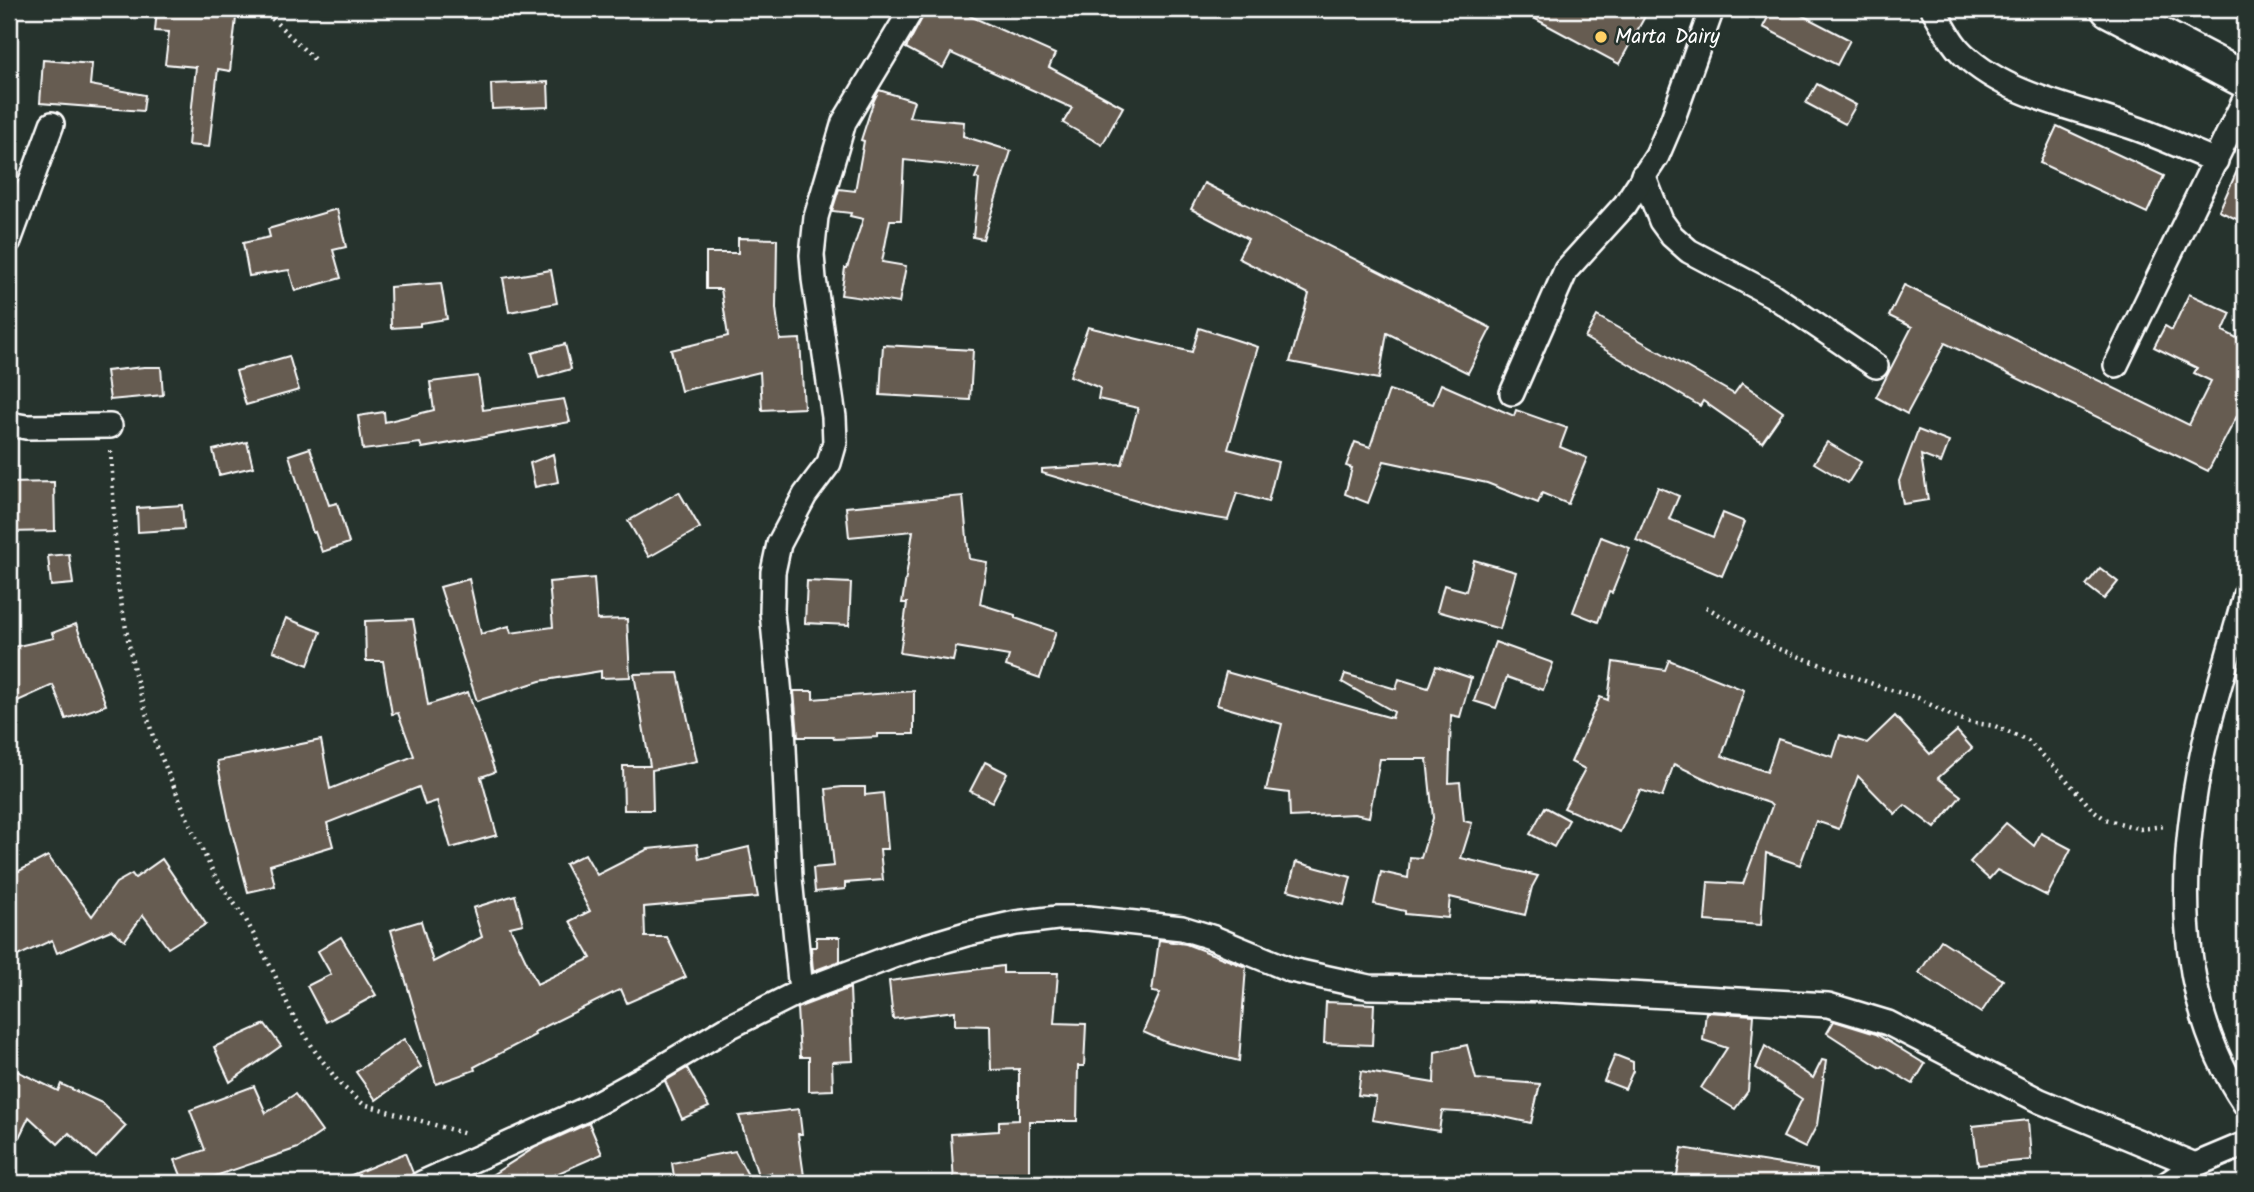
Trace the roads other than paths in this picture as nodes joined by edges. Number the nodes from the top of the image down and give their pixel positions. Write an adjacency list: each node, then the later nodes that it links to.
1 (912, 9): 17 (street)
2 (1712, 9): 9 (street)
3 (1933, 9): 8 (street)
4 (2109, 9): 5 (main road)
5 (2245, 80)
6 (2245, 99): 8 (street)
7 (52, 124): 10 (street)
8 (2216, 161): 11 (street)
9 (1643, 175): 12 (street); 13 (street)
10 (9, 241)
11 (2116, 365)
12 (1876, 366)
13 (1512, 393)
14 (9, 424): 15 (street)
15 (110, 426)
16 (2245, 595): 18 (street)
17 (801, 991): 20 (street); 21 (street)
18 (2245, 1104)
19 (2245, 1144): 20 (street)
20 (2195, 1165): 22 (street)
21 (422, 1183)
22 (2168, 1183)

